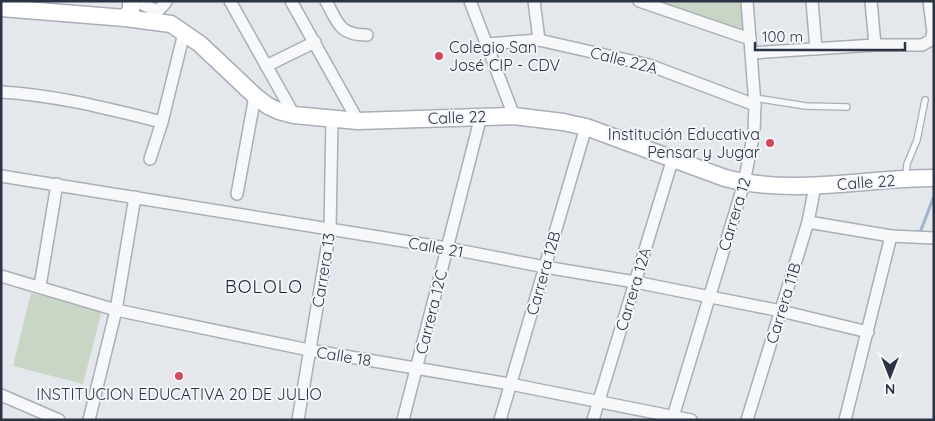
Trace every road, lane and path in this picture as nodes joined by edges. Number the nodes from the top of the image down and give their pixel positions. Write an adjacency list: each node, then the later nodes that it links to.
1 (131, 1): 16 (street)
2 (136, 1): 15 (street)
3 (230, 1): 26 (street)
4 (291, 1): 21 (street)
5 (326, 1): 18 (street)
6 (470, 1): 22 (street)
7 (534, 1): 20 (street)
8 (639, 1): 19 (street)
9 (747, 1): 19 (street, Carrera 12)
10 (812, 1): 24 (street)
11 (871, 1): 23 (street)
12 (929, 1): 23 (street)
13 (166, 2): 15 (street); 17 (street)
14 (1, 8): 16 (street, Calle 22)
15 (153, 16): 16 (street, Calle 22); 17 (street, Calle 22)
16 (125, 18)
17 (177, 28): 28 (street, Calle 22); 37 (street)
18 (366, 34)
19 (750, 39): 25 (street, Carrera 12)
20 (539, 40): 22 (street, Calle 22A); 30 (street, Calle 22A)
21 (315, 42): 26 (street); 36 (street)
22 (487, 44): 34 (street)
23 (874, 45): 24 (street)
24 (816, 49): 25 (street)
25 (752, 53): 30 (street, Carrera 12)
26 (266, 66): 32 (street)
27 (1, 92): 37 (street)
28 (255, 96): 32 (street, Calle 22); 47 (street)
29 (925, 100): 43 (lane)
30 (755, 101): 31 (lane); 44 (street, Carrera 12)
31 (847, 107)
32 (294, 115): 35 (street, Calle 22)
33 (481, 116): 34 (street, Calle 22); 36 (street, Calle 22); 53 (street, Carrera 12C)
34 (514, 116): 38 (street, Calle 22)
35 (332, 120): 36 (street, Calle 22); 50 (street, Carrera 13)
36 (358, 120)
37 (162, 122): 40 (street)
38 (586, 127): 39 (street, Calle 22); 54 (street, Carrera 12B)
39 (673, 158): 44 (street, Calle 22); 56 (street, Carrera 12A)
40 (150, 159)
41 (1, 176): 45 (street, Calle 21)
42 (932, 178): 43 (street, Calle 22)
43 (906, 179): 46 (street, Calle 22)
44 (744, 183): 46 (street, Calle 22); 58 (street, Carrera 12)
45 (58, 184): 48 (street, Calle 21); 57 (street)
46 (815, 186): 49 (street, Carrera 11B)
47 (237, 194)
48 (135, 197): 50 (street, Calle 21); 59 (street)
49 (808, 222): 51 (street); 60 (street, Carrera 11B)
50 (330, 230): 53 (street, Calle 21); 62 (street, Carrera 13)
51 (891, 236): 52 (street); 61 (street)
52 (934, 238)
53 (447, 248): 54 (street, Calle 21); 63 (street, Carrera 12C)
54 (545, 267): 56 (street, Calle 21); 64 (street, Carrera 12B)
55 (1, 276): 57 (street, Calle 18)
56 (635, 282): 58 (street, Calle 21); 66 (street, Carrera 12A)
57 (40, 286): 59 (street, Calle 18)
58 (708, 297): 60 (street, Calle 21); 67 (street, Carrera 12)
59 (116, 310): 62 (street, Calle 18); 69 (street)
60 (781, 311): 61 (street, Calle 21); 75 (street, Carrera 11B)
61 (868, 332): 76 (street)
62 (309, 350): 63 (street, Calle 18); 70 (street, Carrera 13)
63 (416, 367): 64 (street, Calle 18); 71 (street, Carrera 12C)
64 (510, 384): 66 (street, Calle 18); 72 (street, Carrera 12B)
65 (1, 395): 68 (street)
66 (599, 401): 67 (street, Calle 18); 73 (street, Carrera 12A)
67 (672, 418): 74 (street, Calle 18)
68 (59, 420)
69 (89, 420)
70 (298, 420)
71 (403, 420)
72 (500, 420)
73 (593, 420)
74 (691, 420)
75 (747, 420)
76 (845, 420)

